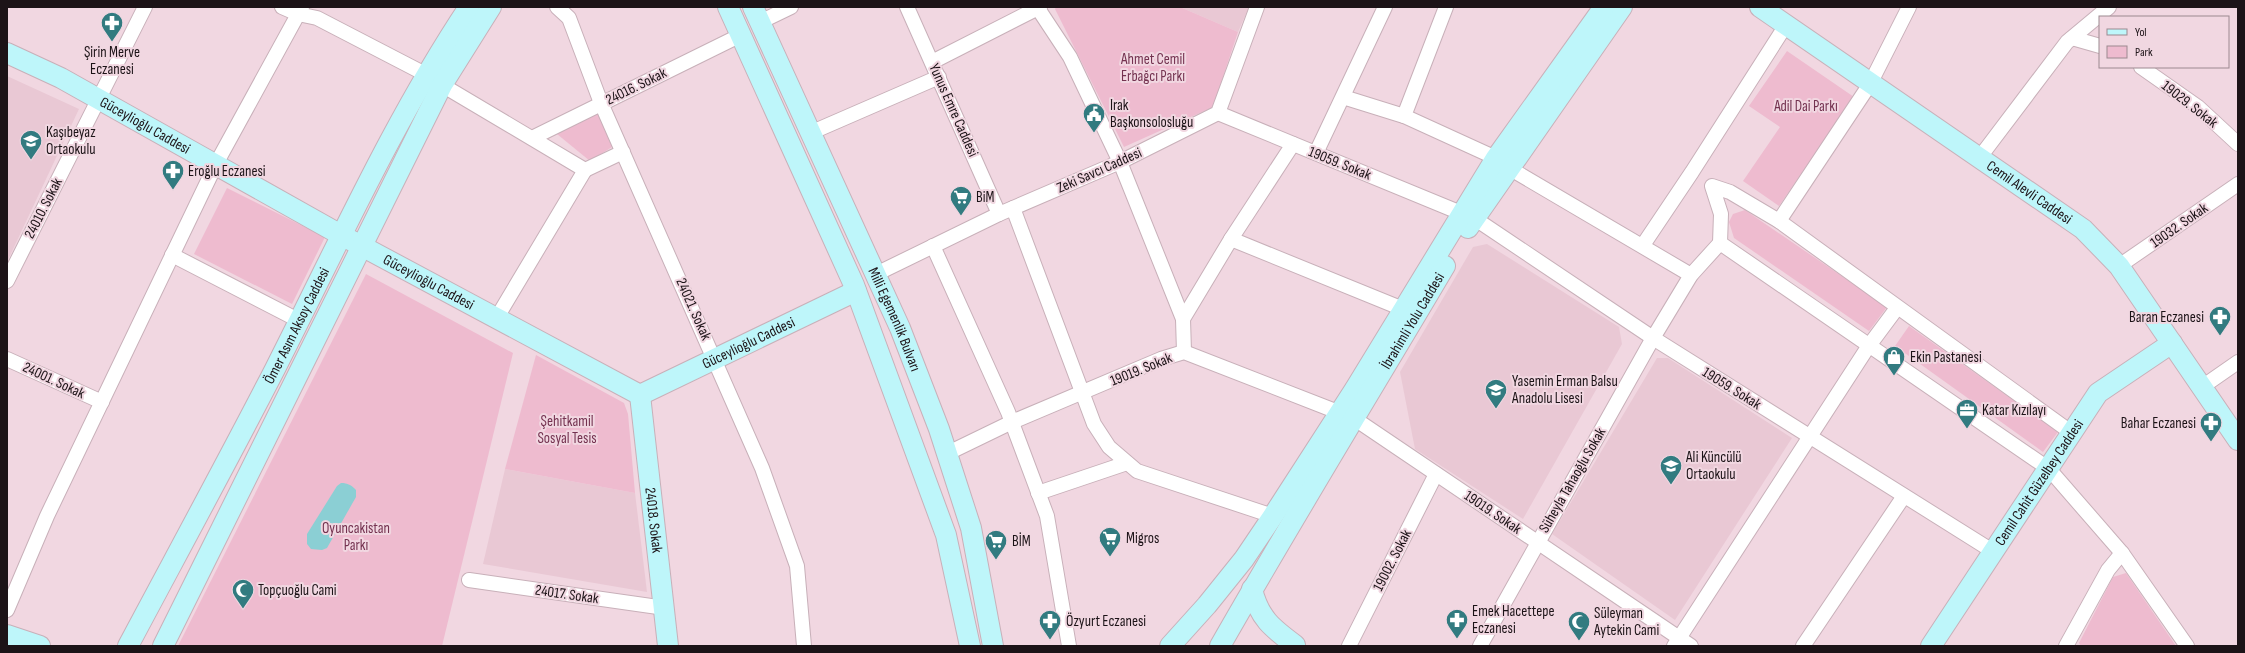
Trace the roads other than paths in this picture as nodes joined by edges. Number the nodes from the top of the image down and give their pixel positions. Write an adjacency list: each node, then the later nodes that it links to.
1 (145, 7): 31 (street, 24010. Sokak)
2 (282, 7): 18 (street)
3 (469, 7): 28 (street, Ömer Asım Aksoy Caddesi)
4 (491, 7): 28 (street, Ömer Asım Aksoy Caddesi)
5 (557, 7): 32 (street, 24021. Sokak)
6 (728, 7): 21 (street, Milli Egemenlik Bulvarı)
7 (791, 7): 19 (street)
8 (907, 7): 25 (street, Yunus Emre Caddesi)
9 (1257, 7): 33 (street)
10 (1385, 7): 30 (street)
11 (1446, 7): 34 (street)
12 (1604, 7): 43 (street)
13 (1622, 7): 43 (street, İbrahimli Yolu Caddesi)
14 (1760, 7): 20 (street, Cemil Alevli Caddesi)
15 (1909, 7): 29 (street)
16 (2109, 7): 22 (street)
17 (1040, 8): 25 (street); 42 (street)
18 (300, 11): 28 (street); 44 (street)
19 (756, 15): 35 (street, Milli Egemenlik Bulvarı)
20 (1786, 25): 29 (street, Cemil Alevli Caddesi); 55 (street)
21 (741, 35): 32 (street, 24016. Sokak); 62 (street, Milli Egemenlik Bulvarı)
22 (2072, 38): 23 (street); 41 (street)
23 (2099, 46)
24 (7, 53): 31 (street, Güceylioğlu Caddesi)
25 (932, 62): 27 (street, Yunus Emre Caddesi)
26 (2141, 68): 38 (street, 19029. Sokak)
27 (939, 77): 35 (street); 48 (street, Yunus Emre Caddesi)
28 (434, 80): 36 (street); 51 (street, Ömer Asım Aksoy Caddesi); 54 (street, Ömer Asım Aksoy Caddesi)
29 (1870, 84): 41 (street, Cemil Alevli Caddesi); 50 (street)
30 (1343, 97): 34 (street); 40 (street)
31 (99, 99): 44 (street, Güceylioğlu Caddesi); 61 (street, 24010. Sokak)
32 (601, 103): 36 (street, 24016. Sokak); 39 (street, 24021. Sokak)
33 (1218, 113): 37 (street, 19059. Sokak); 42 (street, Zeki Savcı Caddesi)
34 (1404, 116): 43 (street)
35 (810, 133): 59 (street, Milli Egemenlik Bulvarı)
36 (532, 138): 45 (street)
37 (1293, 144): 40 (street, 19059. Sokak); 52 (street)
38 (2238, 144)
39 (623, 152): 45 (street); 72 (street, 24021. Sokak)
40 (1316, 153): 49 (street, 19059. Sokak)
41 (1980, 157): 58 (street, Cemil Alevli Caddesi)
42 (1120, 162): 47 (street, Zeki Savcı Caddesi); 66 (street)
43 (1502, 163): 49 (street, İbrahimli Yolu Caddesi); 55 (street)
44 (216, 164): 51 (street, Güceylioğlu Caddesi); 57 (street)
45 (585, 170): 65 (street)
46 (2238, 184): 58 (street, 19032. Sokak)
47 (1013, 208): 48 (street, Zeki Savcı Caddesi); 76 (street)
48 (999, 214): 56 (street, Zeki Savcı Caddesi)
49 (1467, 215): 64 (street); 68 (street, 19059. Sokak); 79 (street, İbrahimli Yolu Caddesi)
50 (1779, 221): 53 (street); 63 (street)
51 (341, 235): 54 (street, Güceylioğlu Caddesi); 67 (street, Ömer Asım Aksoy Caddesi)
52 (1230, 239): 64 (street); 66 (street)
53 (1720, 243): 60 (street, Süheyla Tahaoğlu Sokak); 70 (street)
54 (361, 245): 65 (street, Güceylioğlu Caddesi); 102 (street, Ömer Asım Aksoy Caddesi)
55 (1642, 245): 60 (street)
56 (933, 246): 59 (street, Zeki Savcı Caddesi); 80 (street)
57 (172, 255): 67 (street); 78 (street)
58 (2119, 266): 69 (street, Cemil Alevli Caddesi)
59 (876, 274): 84 (street, Milli Egemenlik Bulvarı)
60 (1691, 275): 68 (street, Süheyla Tahaoğlu Sokak)
61 (7, 281)
62 (856, 291): 72 (street, Güceylioğlu Caddesi); 105 (street, Milli Egemenlik Bulvarı)
63 (1897, 308): 70 (street); 81 (street)
64 (1403, 309): 79 (street)
65 (496, 319): 77 (street, Güceylioğlu Caddesi)
66 (1182, 319): 71 (street)
67 (298, 320): 101 (street, Ömer Asım Aksoy Caddesi)
68 (1653, 338): 82 (street, 19059. Sokak); 91 (street, Süheyla Tahaoğlu Sokak)
69 (2172, 343): 75 (street, Cemil Alevli Caddesi); 81 (street, Cemil Cahit Güzelbey Caddesi)
70 (1868, 346): 82 (street); 86 (street)
71 (1184, 352): 76 (street, 19019. Sokak); 79 (street, 19019. Sokak)
72 (716, 358): 77 (street, Güceylioğlu Caddesi); 104 (street, 24021. Sokak)
73 (7, 359): 78 (street, 24001. Sokak)
74 (2238, 362): 75 (street)
75 (2202, 387): 83 (street, Cemil Alevli Caddesi)
76 (1082, 393): 80 (street, 19019. Sokak); 85 (street)
77 (640, 395): 96 (street, 24018. Sokak)
78 (102, 402): 97 (street)
79 (1346, 416): 87 (street, 19019. Sokak); 90 (street); 95 (street, İbrahimli Yolu Caddesi)
80 (1012, 422): 84 (street, 19019. Sokak); 88 (street)
81 (2072, 434): 86 (street, Cemil Cahit Güzelbey Caddesi)
82 (1809, 437): 89 (street, 19059. Sokak); 99 (street)
83 (2238, 440)
84 (946, 454): 106 (street, Milli Egemenlik Bulvarı)
85 (1127, 463): 88 (street); 90 (street)
86 (2049, 469): 92 (street, Cemil Cahit Güzelbey Caddesi); 93 (street)
87 (1436, 474): 91 (street, 19019. Sokak); 111 (street, 19002. Sokak)
88 (1038, 493): 107 (street)
89 (1904, 496): 92 (street, 19059. Sokak); 113 (street)
90 (1273, 516): 108 (street)
91 (1537, 542): 99 (street, 19019. Sokak); 112 (street, Süheyla Tahaoğlu Sokak)
92 (1994, 552): 114 (street, Cemil Cahit Güzelbey Caddesi)
93 (2122, 553): 115 (street); 116 (street)
94 (469, 580): 96 (street, 24017. Sokak)
95 (1252, 590): 109 (street, İbrahimli Yolu Caddesi); 110 (street)
96 (665, 608): 103 (street, 24018. Sokak)
97 (7, 610)
98 (7, 635): 100 (street)
99 (1681, 643)
100 (40, 646)
101 (128, 646)
102 (163, 646)
103 (668, 646)
104 (804, 646)
105 (970, 646)
106 (993, 646)
107 (1069, 646)
108 (1170, 646)
109 (1220, 646)
110 (1297, 646)
111 (1348, 646)
112 (1480, 646)
113 (1803, 646)
114 (1931, 646)
115 (2066, 646)
116 (2188, 646)

